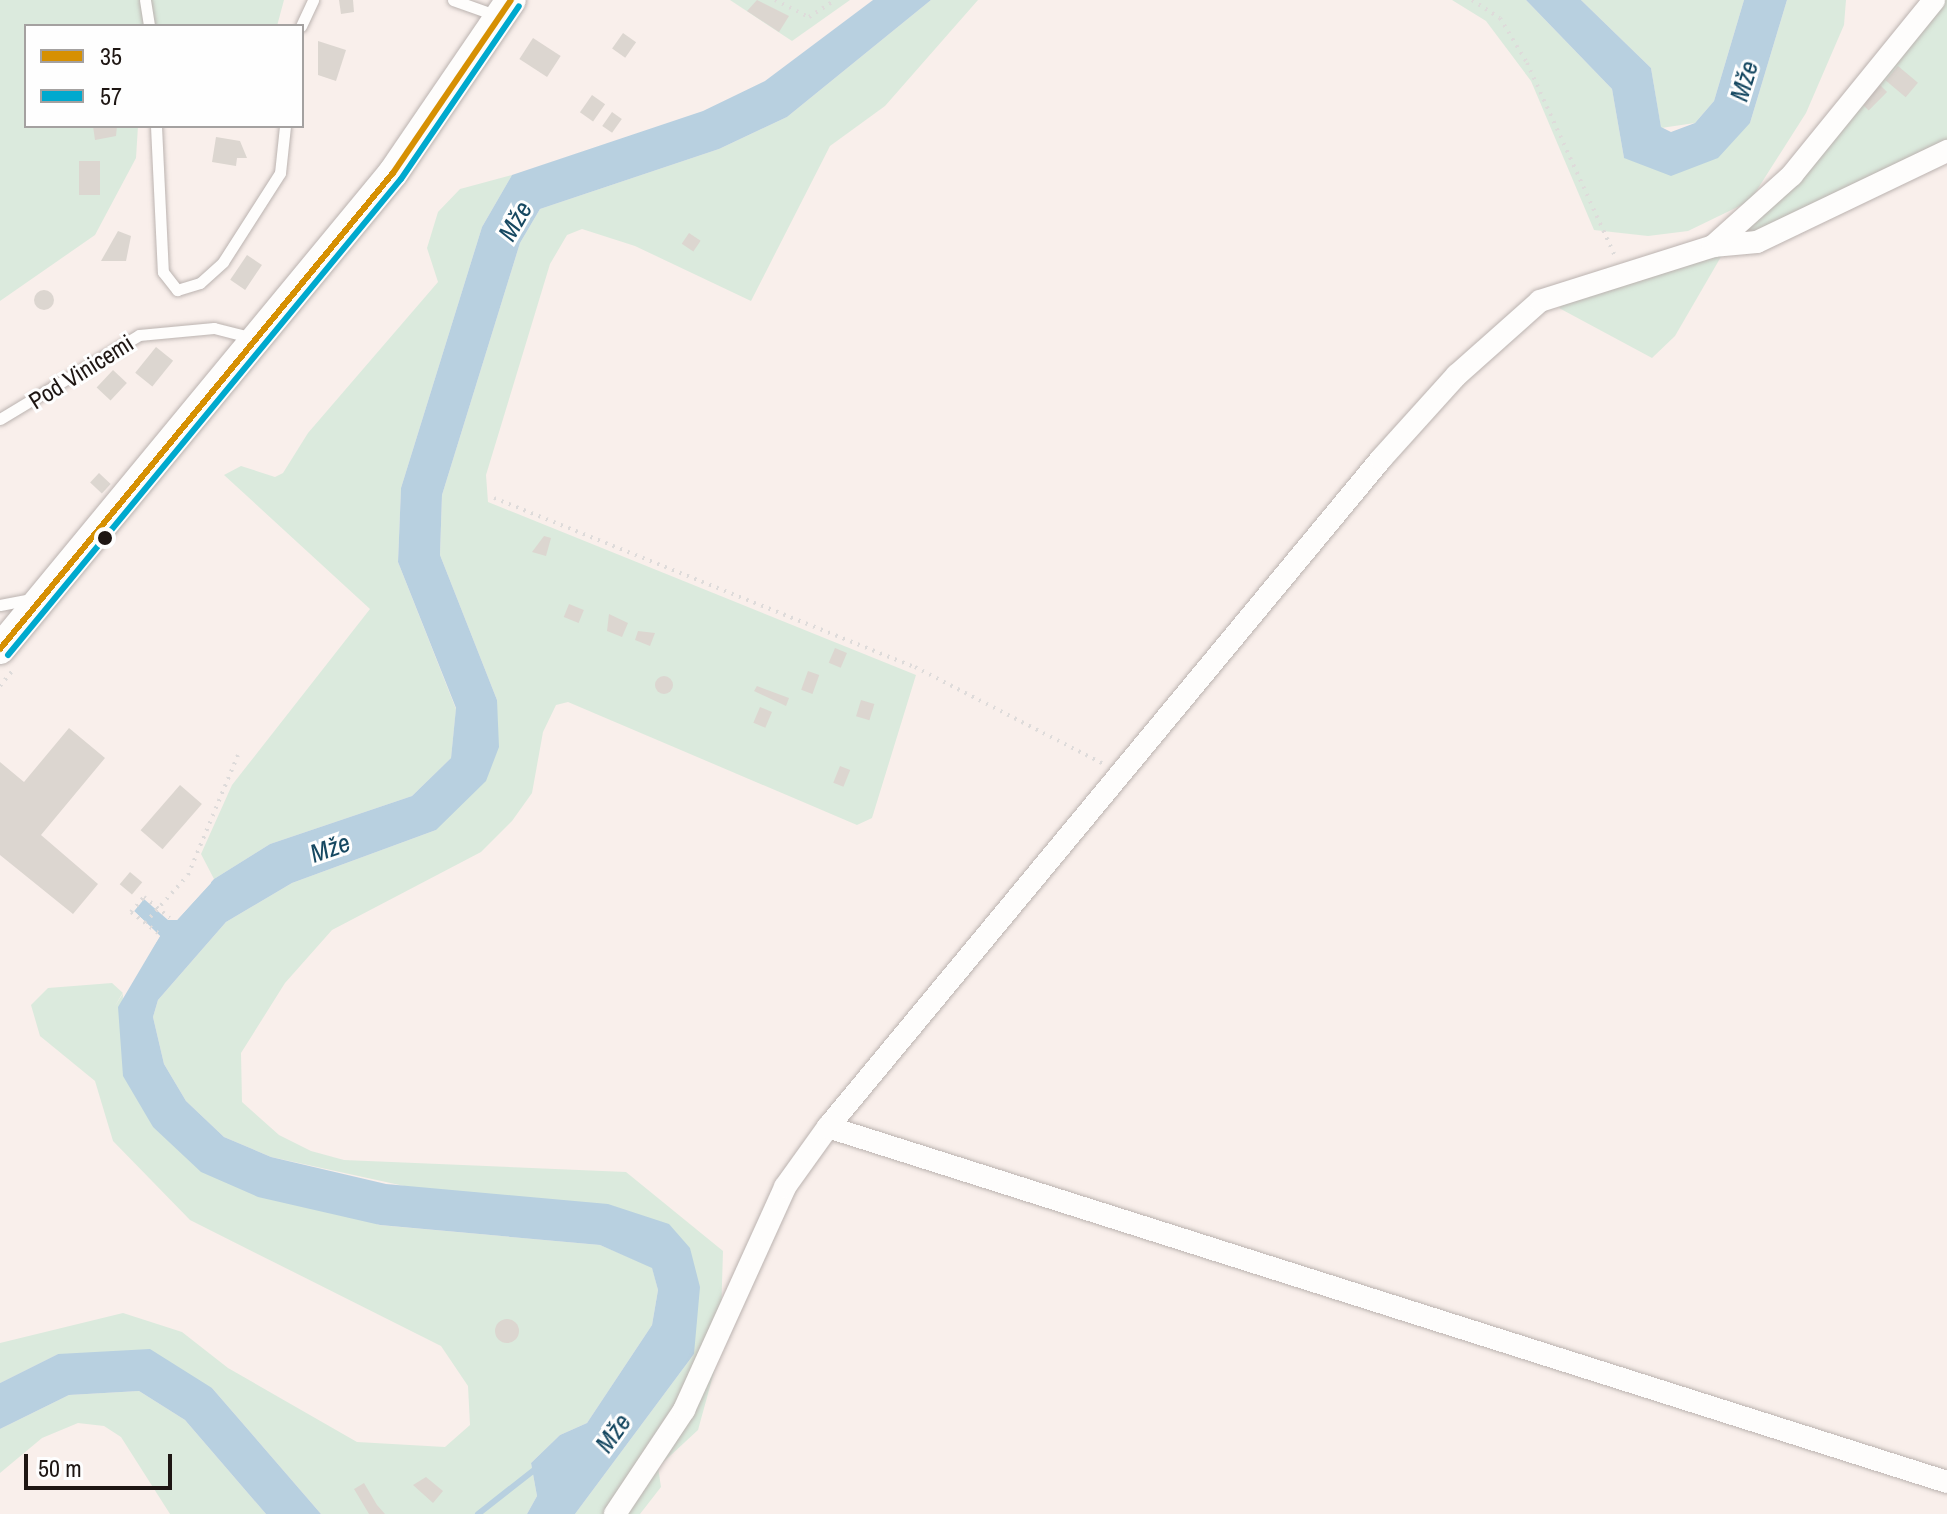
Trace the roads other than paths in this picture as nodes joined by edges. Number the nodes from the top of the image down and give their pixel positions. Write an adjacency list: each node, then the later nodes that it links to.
1 (145, 0): 6 (lane)
2 (313, 0): 7 (lane)
3 (453, 0): 5 (lane)
4 (1934, 0): 11 (street)
5 (506, 8): 12 (street)
6 (149, 24)
7 (302, 24)
8 (156, 128): 9 (lane)
9 (285, 128)
10 (1947, 151): 11 (street)
11 (1713, 246): 17 (street)
12 (257, 339): 13 (lane, Pod Vinicemi); 14 (street)
13 (0, 419)
14 (44, 596): 15 (lane); 16 (street)
15 (0, 605)
16 (6, 659)
17 (828, 1127): 18 (street); 19 (street)
18 (1947, 1482)
19 (615, 1514)

